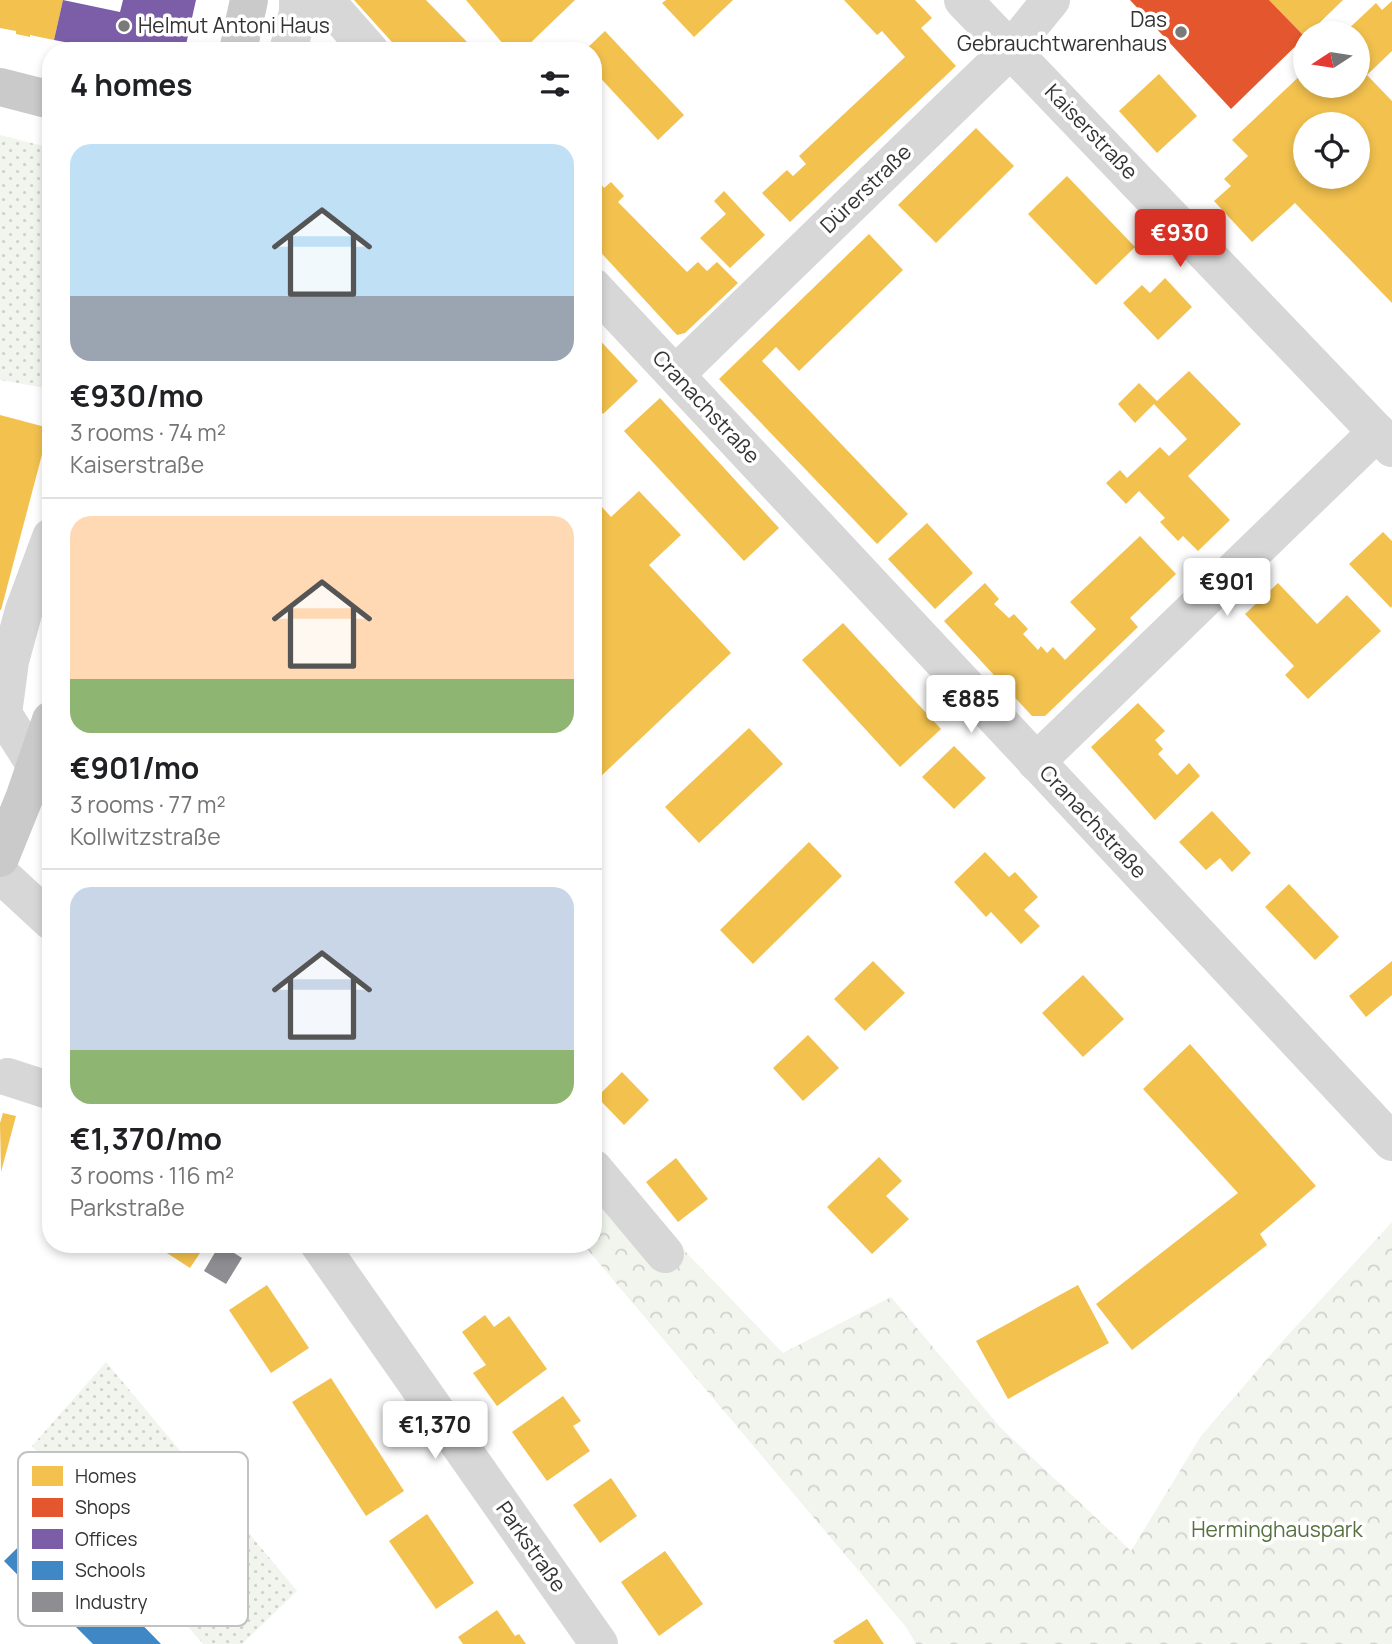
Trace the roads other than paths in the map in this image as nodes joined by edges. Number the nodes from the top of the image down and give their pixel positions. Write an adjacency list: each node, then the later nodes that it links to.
1 (250, 0): 6 (main road)
2 (298, 0): 7 (street)
3 (324, 0): 8 (street)
4 (963, 0): 9 (street, Kaiserstraße)
5 (1051, 0): 9 (street, Dürerstraße)
6 (240, 42)
7 (290, 42)
8 (362, 42)
9 (1011, 49): 13 (street, Dürerstraße); 14 (street, Kaiserstraße)
10 (0, 87): 11 (main road)
11 (42, 98)
12 (602, 296): 13 (street, Cranachstraße)
13 (676, 374): 16 (street, Cranachstraße)
14 (1385, 440): 16 (street)
15 (42, 561): 17 (street)
16 (1036, 762): 24 (street, Cranachstraße)
17 (42, 763)
18 (42, 766): 19 (main road)
19 (0, 858)
20 (0, 874): 21 (street)
21 (42, 913)
22 (8, 1077): 23 (street)
23 (42, 1088)
24 (1392, 1142)
25 (602, 1179): 27 (street)
26 (325, 1253): 28 (street, Parkstraße)
27 (664, 1254)
28 (598, 1644)

